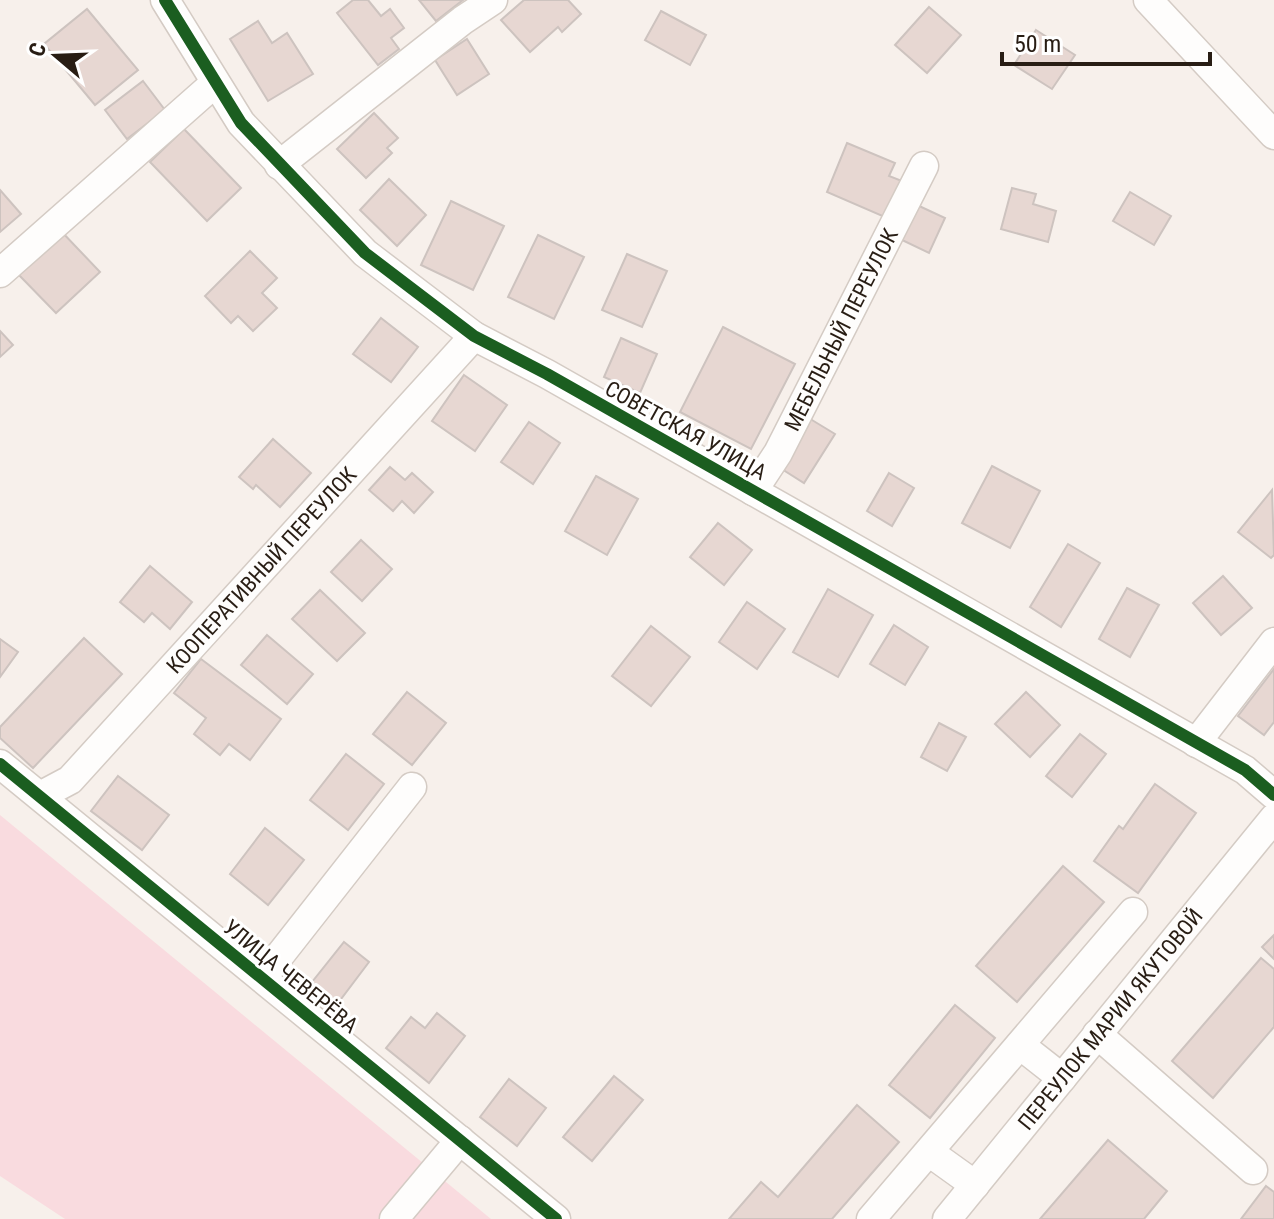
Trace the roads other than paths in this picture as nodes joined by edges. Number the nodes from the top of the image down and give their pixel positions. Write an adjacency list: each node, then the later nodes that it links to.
1 (165, 0): 4 (street, СОВЕТСКАЯ УЛИЦА)
2 (493, 0): 6 (street)
3 (1148, 0): 5 (street)
4 (215, 83): 6 (street, СОВЕТСКАЯ УЛИЦА); 8 (street)
5 (1274, 135)
6 (279, 165): 9 (street, СОВЕТСКАЯ УЛИЦА)
7 (924, 166): 10 (street, МЕБЕЛЬНЫЙ ПЕРЕУЛОК)
8 (0, 273)
9 (474, 336): 10 (street, СОВЕТСКАЯ УЛИЦА); 16 (street, КООПЕРАТИВНЫЙ ПЕРЕУЛОК)
10 (753, 491): 12 (street, СОВЕТСКАЯ УЛИЦА)
11 (1274, 642): 12 (street)
12 (1196, 743): 15 (street, СОВЕТСКАЯ УЛИЦА)
13 (0, 764): 16 (street, УЛИЦА ЧЕВЕРЁВА)
14 (412, 787): 19 (street)
15 (1274, 795)
16 (40, 796): 19 (street, УЛИЦА ЧЕВЕРЁВА)
17 (1274, 818): 20 (street, ПЕРЕУЛОК МАРИИ ЯКУТОВОЙ)
18 (1133, 912): 21 (street)
19 (262, 978): 23 (street, УЛИЦА ЧЕВЕРЁВА)
20 (1097, 1034): 22 (street, ПЕРЕУЛОК МАРИИ ЯКУТОВОЙ); 25 (street)
21 (1020, 1045): 22 (street); 24 (street)
22 (1062, 1078): 26 (street, ПЕРЕУЛОК МАРИИ ЯКУТОВОЙ)
23 (460, 1140): 27 (street); 28 (street, УЛИЦА ЧЕВЕРЁВА)
24 (929, 1152): 26 (street); 29 (street)
25 (1253, 1170)
26 (975, 1185): 30 (street, ПЕРЕУЛОК МАРИИ ЯКУТОВОЙ)
27 (394, 1219)
28 (556, 1219)
29 (871, 1219)
30 (947, 1219)

